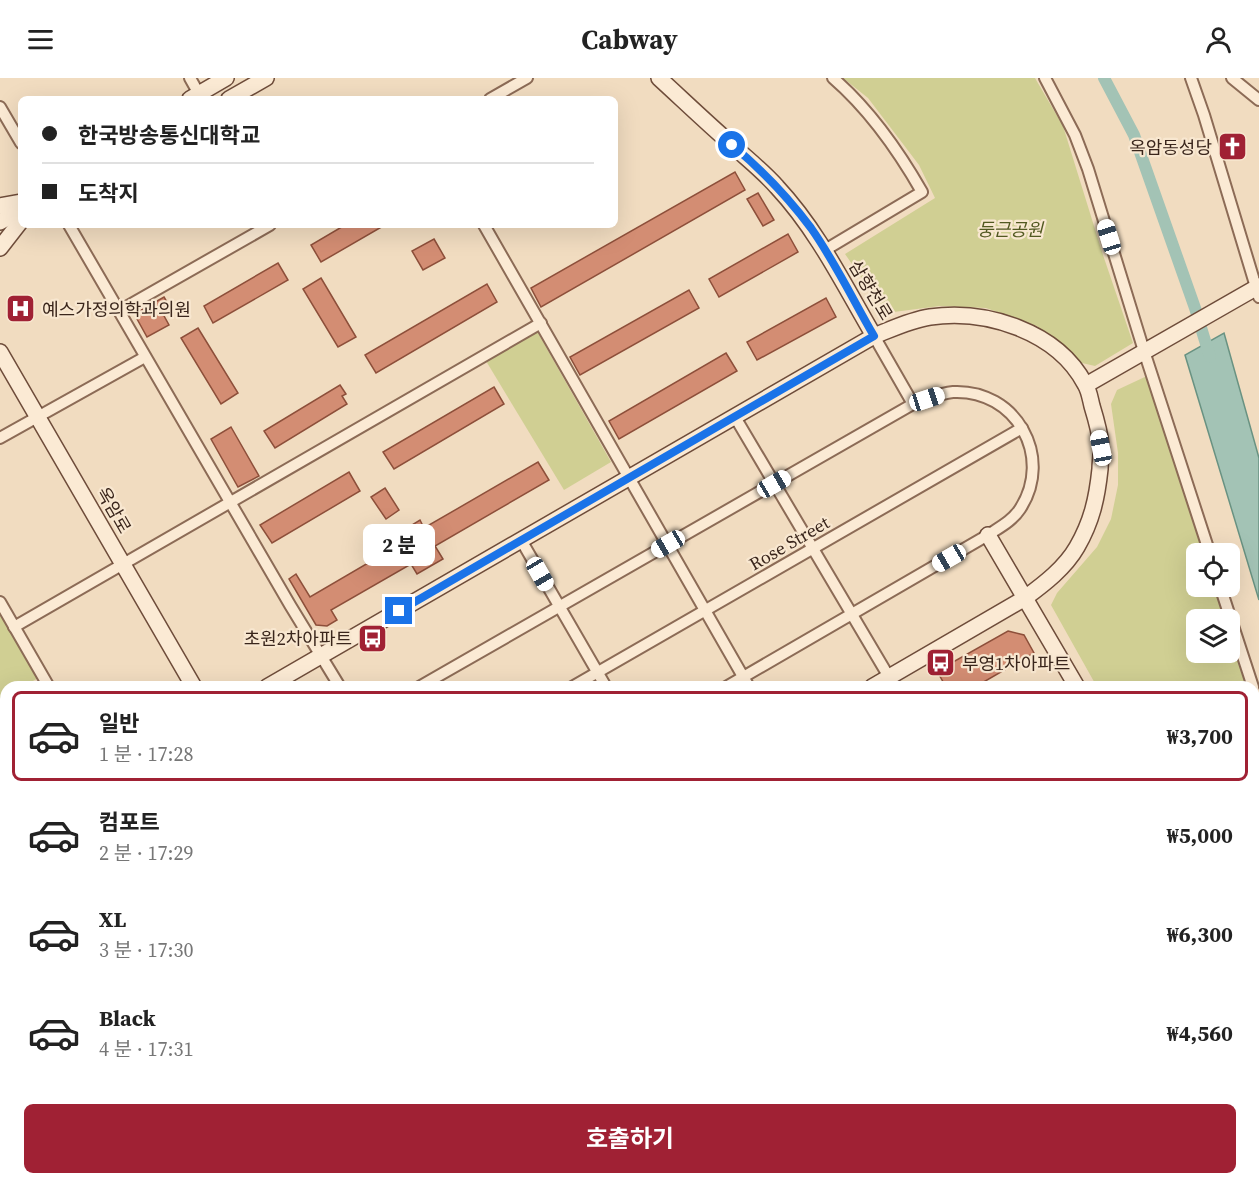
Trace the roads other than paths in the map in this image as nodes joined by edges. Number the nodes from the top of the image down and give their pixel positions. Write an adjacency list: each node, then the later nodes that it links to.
1 (190, 78): 12 (street)
2 (226, 78): 12 (street)
3 (266, 78): 13 (street)
4 (501, 78): 11 (street)
5 (527, 78): 11 (street)
6 (659, 78): 27 (street, 삼향천로)
7 (833, 78): 27 (street)
8 (1045, 78): 32 (street)
9 (1191, 78): 28 (street)
10 (1232, 78): 15 (street)
11 (508, 89): 14 (street)
12 (195, 96)
13 (234, 96)
14 (495, 96)
15 (1259, 100)
16 (0, 107): 17 (street)
17 (18, 138)
18 (18, 203): 19 (street)
19 (0, 206)
20 (18, 212): 21 (street)
21 (0, 222)
22 (18, 225): 26 (street)
23 (71, 228): 29 (street)
24 (265, 228): 29 (street)
25 (486, 228): 30 (street)
26 (0, 248)
27 (825, 250): 31 (street, 삼향천로)
28 (1255, 291): 32 (street)
29 (119, 311): 34 (street)
30 (541, 323): 41 (street); 43 (street)
31 (874, 336): 35 (street, 삼향천로); 36 (street); 38 (street)
32 (1148, 349): 35 (street); 46 (street)
33 (0, 352): 37 (street, 옥암로)
34 (146, 357): 37 (street); 43 (street)
35 (1086, 386): 51 (street, 삼향천로)
36 (913, 404): 39 (street); 42 (street)
37 (38, 417): 40 (street); 49 (street, 옥암로)
38 (735, 417): 41 (street); 42 (street)
39 (1022, 428): 44 (street); 48 (street, Rose Street)
40 (0, 438)
41 (630, 477): 45 (street); 47 (street)
42 (774, 484): 47 (street); 48 (street)
43 (230, 502): 49 (street); 57 (street)
44 (988, 535): 51 (street); 55 (street)
45 (521, 540): 53 (street); 57 (street)
46 (1207, 543)
47 (668, 544): 53 (street); 54 (street)
48 (812, 549): 54 (street, Rose Street); 55 (street)
49 (123, 564): 56 (street); 62 (street, 옥암로)
50 (1224, 597): 72 (street)
51 (1025, 598): 60 (street, 삼향천로); 71 (street)
52 (0, 602): 56 (street)
53 (560, 607): 58 (street); 65 (street)
54 (706, 610): 58 (street, Rose Street); 59 (street)
55 (851, 615): 59 (street); 60 (street)
56 (14, 627): 61 (street)
57 (321, 656): 63 (street); 64 (street)
58 (598, 672): 66 (street, Rose Street); 67 (street)
59 (743, 677): 68 (street); 69 (street)
60 (889, 677): 70 (street, 삼향천로)
61 (46, 681)
62 (191, 681)
63 (277, 681)
64 (336, 681)
65 (430, 681)
66 (582, 681)
67 (603, 681)
68 (736, 681)
69 (745, 681)
70 (882, 681)
71 (1073, 681)
72 (1250, 681)

